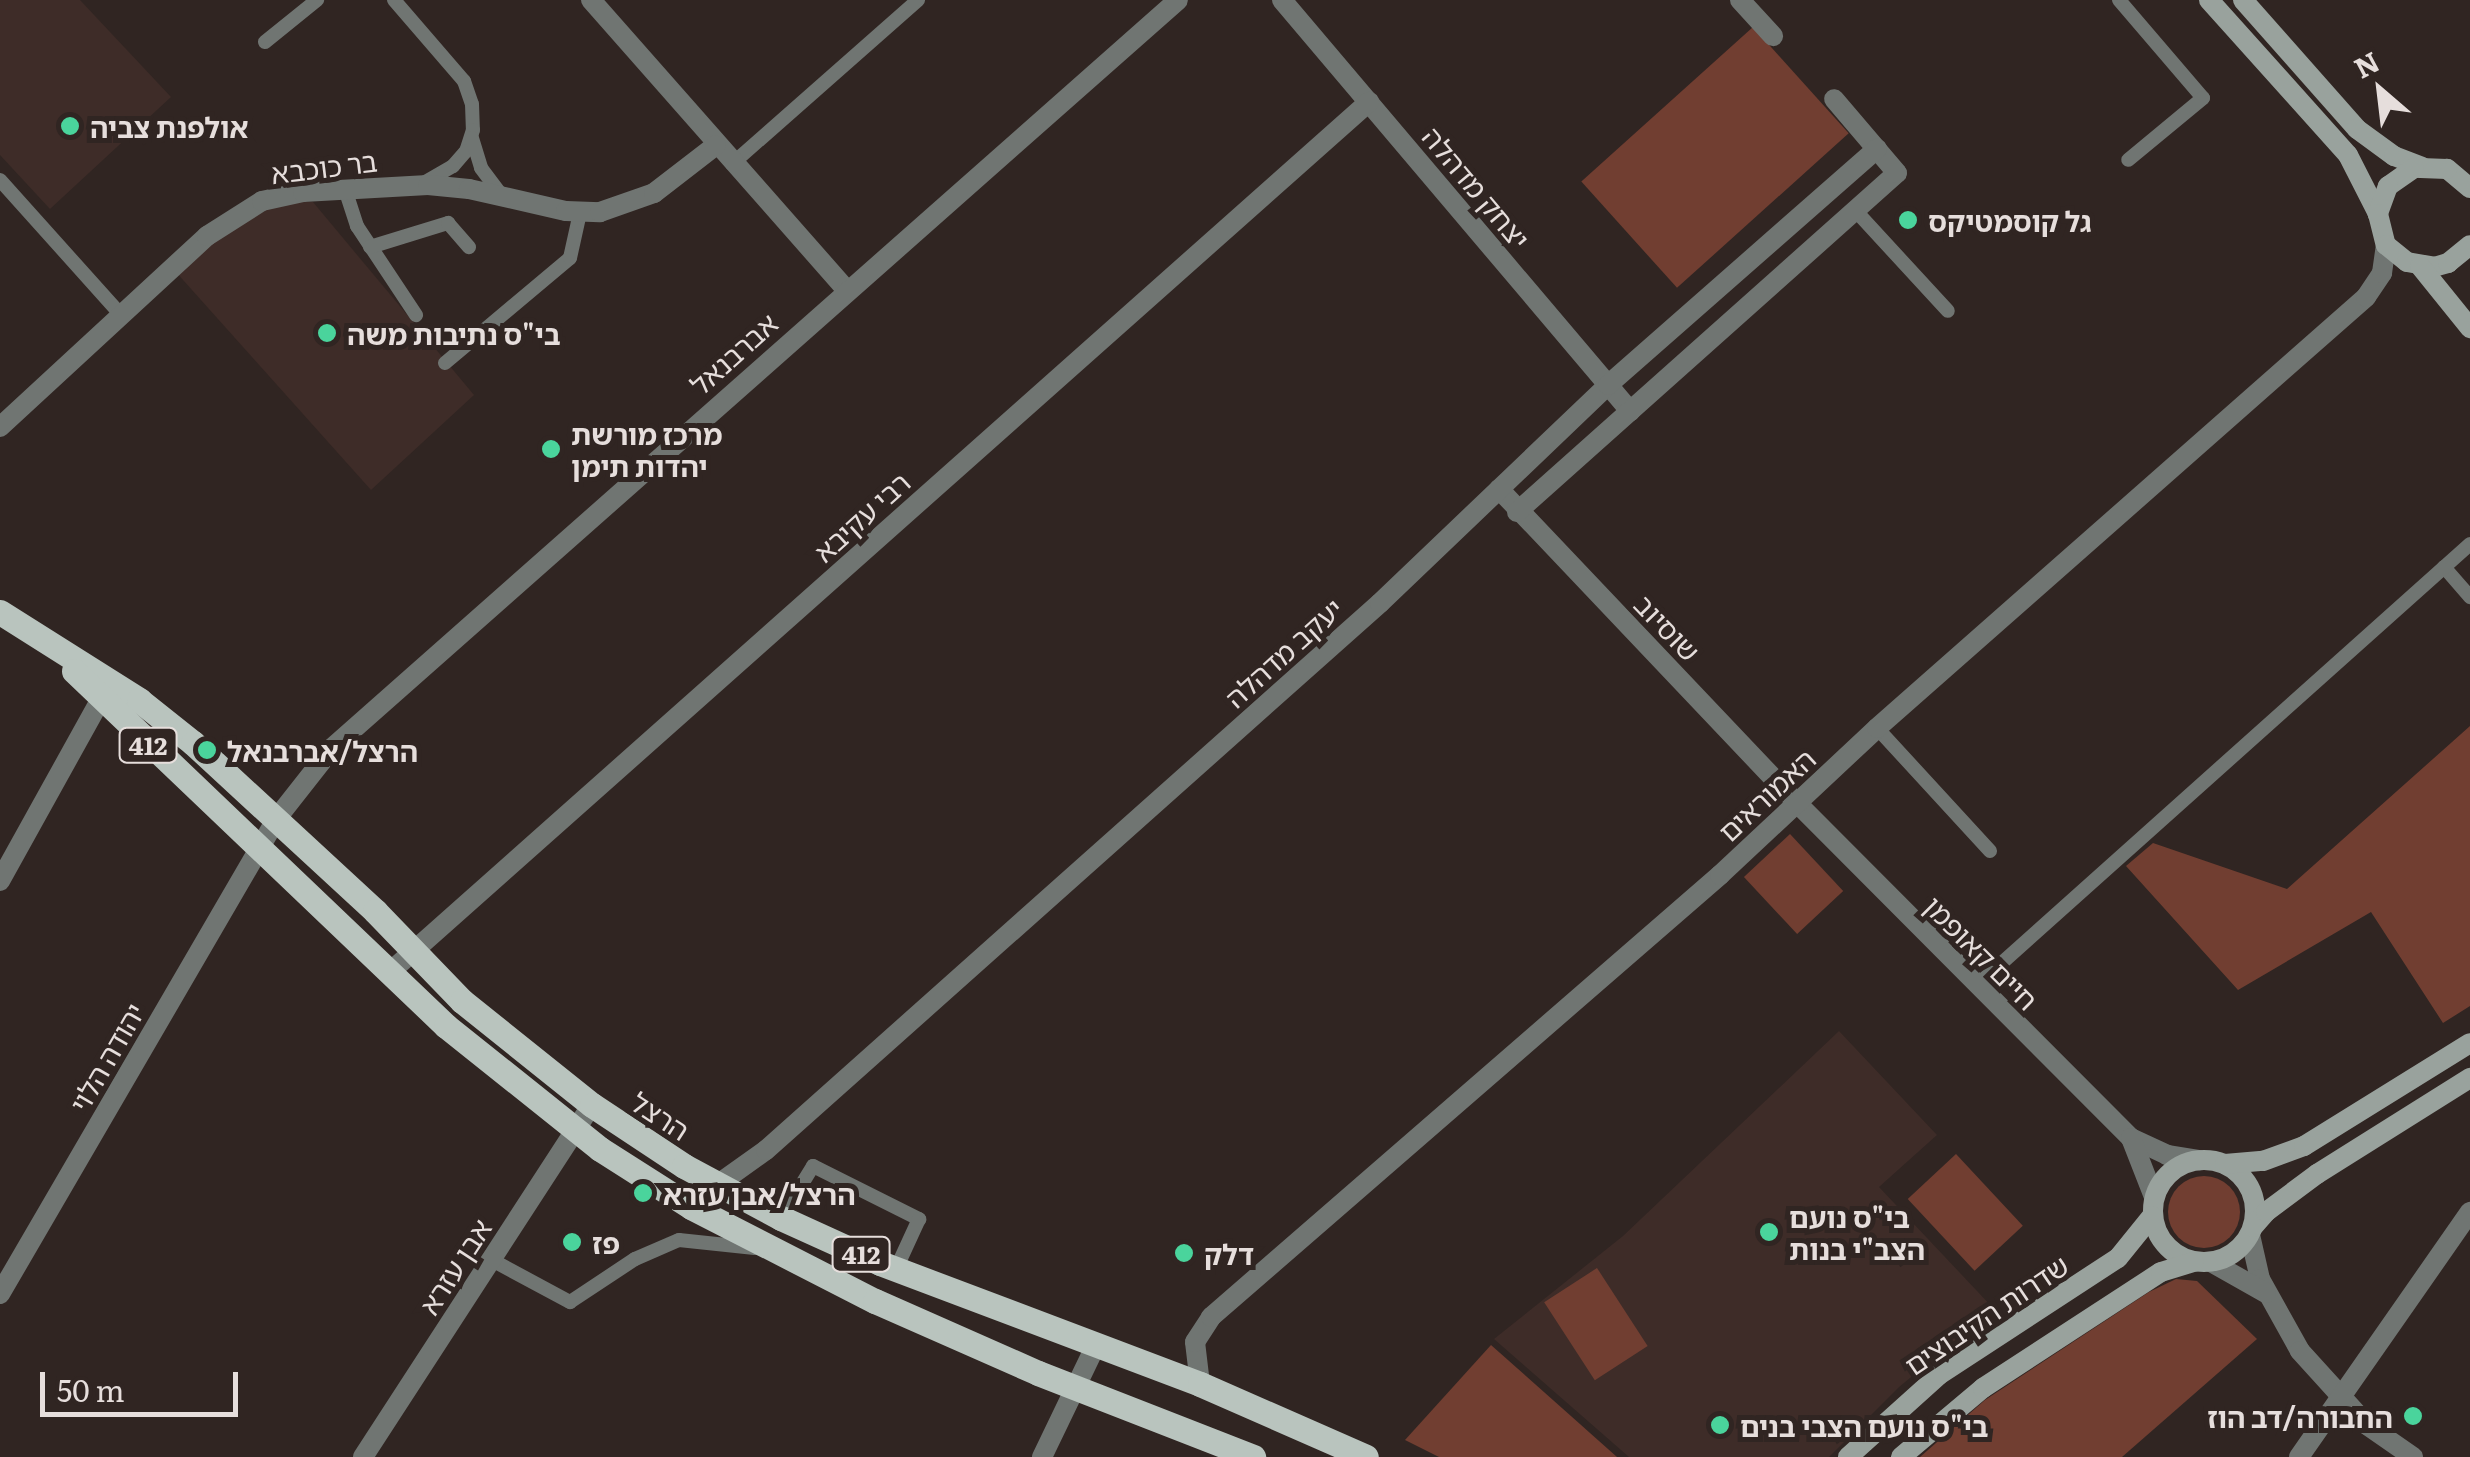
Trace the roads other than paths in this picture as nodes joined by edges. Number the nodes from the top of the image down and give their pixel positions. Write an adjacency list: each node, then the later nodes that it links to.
1 (317, 0): 12 (lane)
2 (394, 0): 15 (lane)
3 (591, 0): 16 (street)
4 (918, 0): 19 (lane)
5 (1178, 0): 36 (street, אברבנאל)
6 (1282, 0): 14 (street, יצחק מדהלה)
7 (1740, 0): 11 (street)
8 (2119, 0): 18 (lane)
9 (2209, 0): 30 (street)
10 (2243, 0): 20 (street)
11 (1773, 36)
12 (265, 42)
13 (1834, 99): 17 (street)
14 (1369, 102): 42 (street, יצחק מדהלה); 59 (street, רבי עקיבא)
15 (472, 137): 24 (lane); 27 (lane)
16 (716, 145): 19 (street); 29 (street, בר כוכבא)
17 (1876, 149): 28 (street); 42 (street, יעקב מדהלה)
18 (2128, 160)
19 (732, 164): 36 (street)
20 (2422, 167): 21 (street); 30 (street)
21 (2447, 169): 22 (street); 25 (street)
22 (2470, 172)
23 (0, 180): 38 (lane)
24 (418, 185): 26 (street, בר כוכבא); 27 (street, בר כוכבא)
25 (2470, 188)
26 (345, 189): 34 (lane); 38 (street, בר כוכבא)
27 (502, 196): 29 (street, בר כוכבא)
28 (1856, 210): 37 (lane); 43 (street)
29 (580, 213): 41 (lane)
30 (2378, 214): 31 (street)
31 (2386, 245): 35 (street); 53 (street, האמוראים)
32 (2470, 245): 35 (street)
33 (468, 246): 34 (lane)
34 (370, 247): 39 (lane)
35 (2420, 266): 40 (street)
36 (846, 289): 55 (street, אברבנאל)
37 (1948, 312)
38 (122, 315): 44 (street, בר כוכבא)
39 (416, 315)
40 (2470, 328)
41 (445, 363)
42 (1608, 385): 43 (street, יצחק מדהלה); 45 (street, יעקב מדהלה)
43 (1630, 411): 46 (street)
44 (0, 427)
45 (1499, 489): 46 (street, שוסיוב); 69 (street, יעקב מדהלה)
46 (1517, 512): 54 (street, שוסיוב)
47 (2470, 544): 48 (lane)
48 (2444, 568): 49 (lane); 61 (lane)
49 (2470, 597)
50 (0, 612): 51 (main road, הרצל / 412)
51 (39, 638): 52 (main road, הרצל / 412); 55 (main road, הרצל / 412)
52 (102, 697): 56 (main road, הרצל / 412); 58 (street)
53 (1877, 728): 54 (street, האמוראים); 57 (lane)
54 (1796, 803): 61 (street, חיים קאופמן); 81 (street, האמוראים)
55 (277, 818): 56 (street, אברבנאל); 59 (main road, הרצל / 412)
56 (260, 848): 60 (main road, הרצל / 412); 78 (street, יהודה הלוי)
57 (1990, 852)
58 (0, 881)
59 (414, 952): 60 (street, רבי עקיבא); 64 (main road, הרצל / 412)
60 (390, 972): 65 (main road, הרצל / 412)
61 (1976, 986): 66 (street, חיים קאופמן)
62 (2470, 1044): 68 (street)
63 (2470, 1078): 73 (street)
64 (592, 1105): 65 (street, אבן עזרא); 69 (main road, הרצל / 412)
65 (575, 1131): 74 (main road, הרצל / 412); 75 (street, אבן עזרא)
66 (2132, 1138): 67 (street, חיים קאופמן); 70 (street, חיים קאופמן)
67 (2200, 1160): 68 (street); 70 (street)
68 (2224, 1164): 73 (street)
69 (717, 1185): 72 (main road, הרצל / 412)
70 (2153, 1207): 76 (street); 88 (street, שדרות הקיבוצים)
71 (2470, 1212): 83 (street)
72 (780, 1218): 77 (main road, הרצל / 412); 77 (lane)
73 (2252, 1231): 76 (street); 79 (street)
74 (776, 1252): 75 (lane); 82 (main road, הרצל / 412)
75 (490, 1260): 84 (street, אבן עזרא)
76 (2202, 1262): 79 (street); 89 (street)
77 (896, 1269): 80 (main road, הרצל / 412)
78 (0, 1294)
79 (2266, 1294): 83 (street)
80 (1095, 1347): 81 (main road, הרצל / 412); 82 (street)
81 (1200, 1384): 87 (main road, הרצל / 412)
82 (1079, 1386): 85 (street); 86 (main road, הרצל / 412)
83 (2340, 1398): 90 (street); 91 (street)
84 (364, 1457)
85 (1042, 1457)
86 (1252, 1457)
87 (1366, 1457)
88 (1848, 1457)
89 (1902, 1457)
90 (2299, 1457)
91 (2413, 1457)

